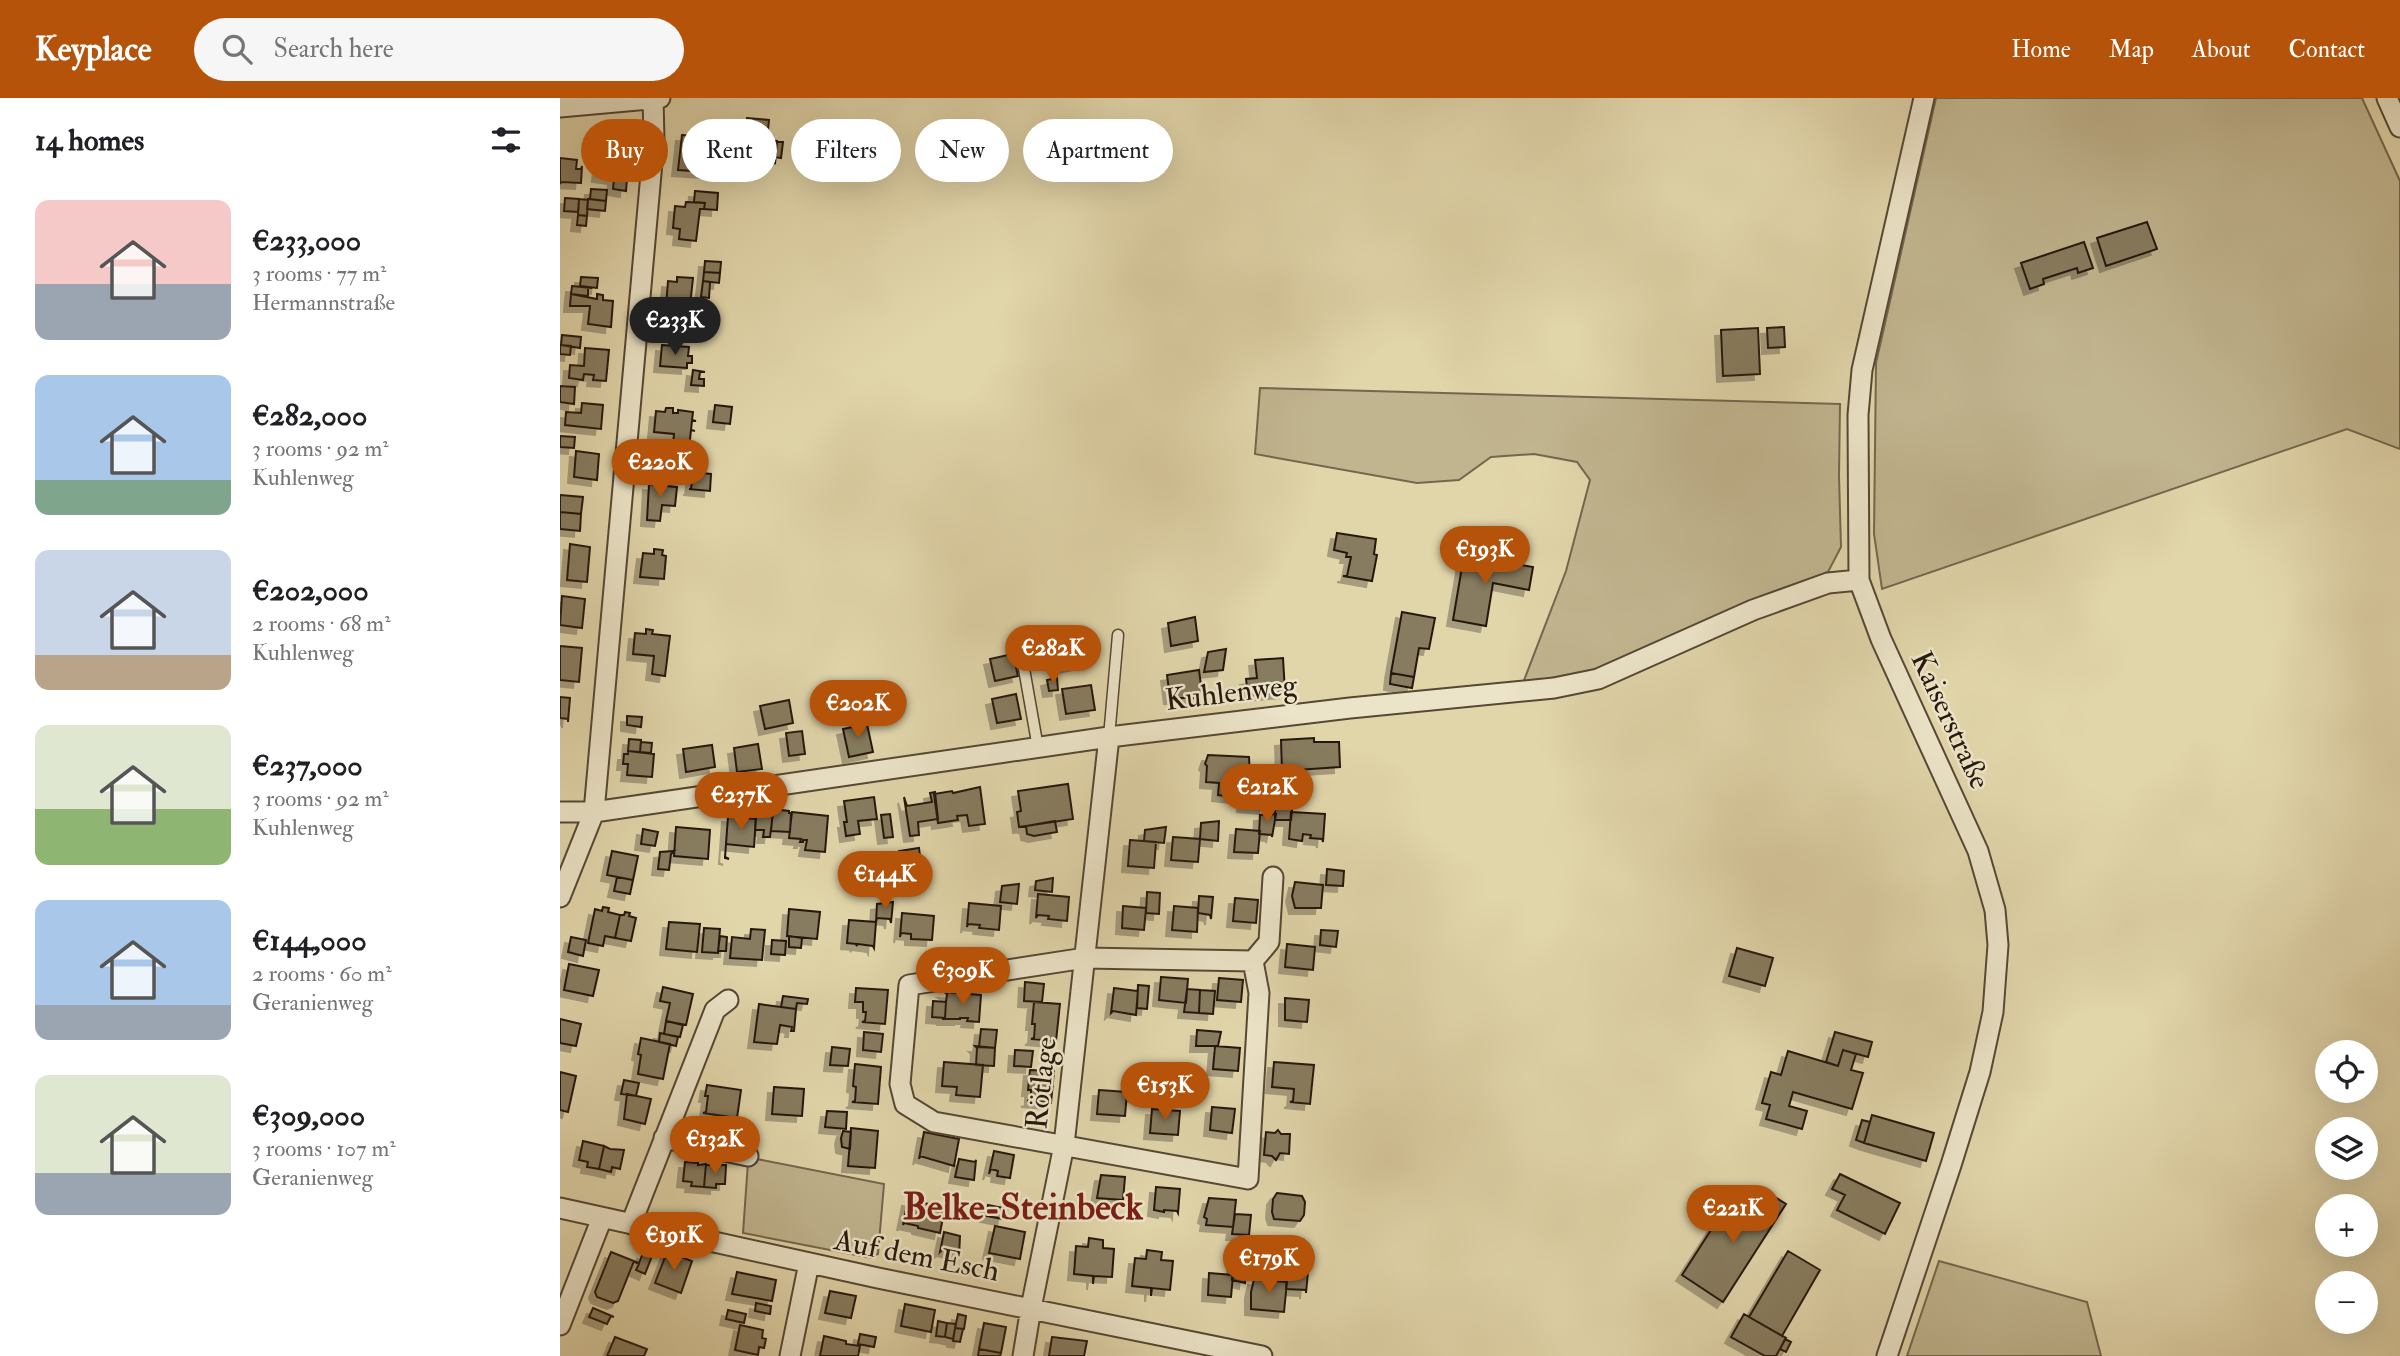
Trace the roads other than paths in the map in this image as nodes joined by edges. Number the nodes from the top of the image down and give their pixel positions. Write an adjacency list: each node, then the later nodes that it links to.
1 (654, 98): 2 (street); 5 (street); 12 (street)
2 (660, 98)
3 (1924, 98): 7 (street, Kaiserstraße)
4 (2387, 98): 6 (street)
5 (560, 107)
6 (2400, 127)
7 (1859, 579): 10 (street, Kuhlenweg); 31 (street, Kaiserstraße)
8 (1118, 635): 10 (lane)
9 (1023, 663): 11 (lane)
10 (1109, 737): 11 (street, Kuhlenweg); 16 (street, Rötlage)
11 (1038, 748): 12 (street, Kuhlenweg)
12 (594, 811): 13 (street, Kuhlenweg); 15 (street)
13 (560, 812)
14 (1273, 877): 17 (street)
15 (560, 897)
16 (1085, 958): 17 (street); 20 (street, Rötlage); 20 (street)
17 (1253, 961): 20 (street)
18 (729, 1000): 19 (street)
19 (664, 1138): 21 (street); 24 (street)
20 (1064, 1145): 26 (street, Rötlage)
21 (748, 1156)
22 (560, 1208): 23 (street, Auf dem Esch)
23 (602, 1217): 24 (street, Auf dem Esch); 27 (street)
24 (631, 1224): 25 (street, Auf dem Esch)
25 (809, 1264): 26 (street, Auf dem Esch); 29 (street)
26 (1031, 1308): 28 (street, Auf dem Esch); 30 (street, Rötlage)
27 (560, 1325)
28 (1253, 1355)
29 (790, 1356)
30 (1023, 1356)
31 (1886, 1356)

